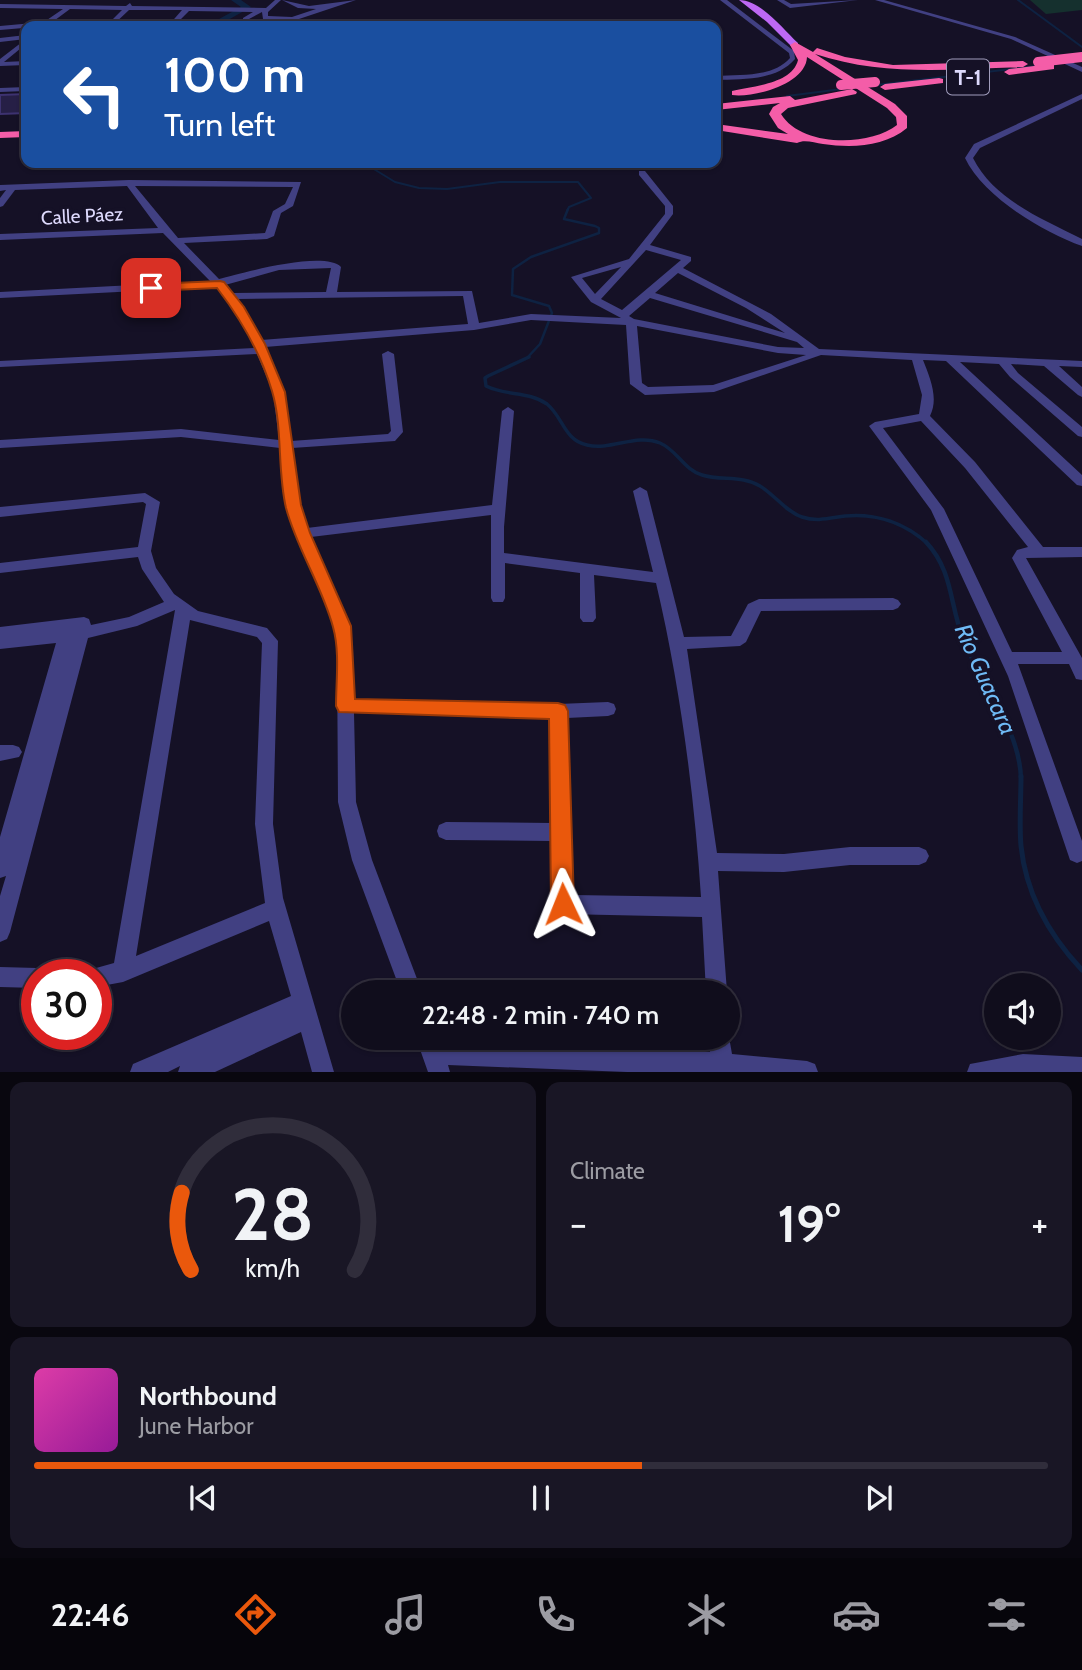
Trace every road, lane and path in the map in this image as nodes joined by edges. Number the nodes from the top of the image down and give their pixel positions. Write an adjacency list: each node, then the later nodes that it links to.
1 (81, 0): 15 (street)
2 (136, 0): 17 (street)
3 (278, 0): 19 (street)
4 (285, 0): 14 (street)
5 (353, 0): 12 (street)
6 (723, 0): 22 (street)
7 (743, 0): 21 (main road)
8 (751, 0): 40 (main road)
9 (780, 0): 10 (street)
10 (855, 0)
11 (878, 0): 46 (street)
12 (335, 4): 16 (street); 20 (street)
13 (0, 6): 15 (street)
14 (294, 6): 16 (street); 19 (street)
15 (68, 7): 17 (street); 25 (street)
16 (303, 7): 20 (street)
17 (126, 8): 18 (street); 26 (street)
18 (187, 9): 19 (street); 27 (street)
19 (264, 9): 23 (street); 28 (street)
20 (311, 12): 24 (street)
21 (764, 15): 22 (main road); 40 (main road)
22 (745, 16): 47 (street)
23 (264, 19): 24 (street); 29 (street); 30 (street)
24 (293, 19): 31 (street)
25 (49, 21)
26 (114, 21)
27 (176, 21)
28 (248, 21)
29 (257, 21)
30 (270, 21)
31 (289, 21)
32 (14, 27): 33 (street); 34 (street); 35 (street)
33 (21, 27)
34 (0, 29)
35 (21, 29)
36 (21, 31): 38 (street)
37 (21, 39): 38 (street)
38 (0, 40)
39 (21, 44): 42 (street)
40 (797, 44): 44 (highway); 51 (highway); 53 (highway); 58 (highway)
41 (1082, 57): 44 (highway, T-1, bridge)
42 (0, 63): 43 (street)
43 (21, 63)
44 (1023, 64): 48 (highway, T-1)
45 (1082, 64): 48 (highway, T-1)
46 (1082, 70)
47 (721, 78)
48 (880, 85): 51 (highway, T-1); 54 (highway, T-1, bridge)
49 (21, 89): 50 (street)
50 (0, 90)
51 (853, 92): 55 (highway, T-1)
52 (1082, 96): 68 (street)
53 (721, 97)
54 (721, 97)
55 (721, 106)
56 (21, 126): 57 (highway)
57 (0, 127)
58 (721, 128)
59 (21, 134): 60 (highway)
60 (0, 135)
61 (642, 173): 69 (street)
62 (129, 183): 63 (street); 66 (street); 66 (street, Calle Páez)
63 (13, 187): 64 (street); 65 (street)
64 (0, 188)
65 (0, 204)
66 (171, 235): 67 (street, Calle Páez); 72 (street)
67 (0, 237)
68 (1082, 243)
69 (644, 246): 70 (street); 71 (street)
70 (632, 261): 76 (street); 76 (street)
71 (677, 269): 73 (street); 79 (street)
72 (222, 287): 74 (street); 75 (street); 75 (street); 80 (street)
73 (649, 294): 77 (street); 79 (street)
74 (0, 295)
75 (331, 295): 78 (street)
76 (595, 300): 77 (street)
77 (627, 319): 78 (street); 81 (street); 81 (street)
78 (474, 327): 80 (street)
79 (806, 343): 81 (street)
80 (259, 348): 87 (street); 94 (street)
81 (820, 352): 83 (street)
82 (388, 354): 94 (street)
83 (916, 356): 84 (street); 91 (street)
84 (948, 358): 85 (street); 95 (street)
85 (1002, 360): 86 (street); 92 (street)
86 (1047, 362): 88 (street); 89 (street)
87 (0, 364)
88 (1082, 364)
89 (1082, 393)
90 (508, 411): 97 (street)
91 (924, 417): 101 (street); 115 (street)
92 (1082, 433)
93 (0, 444): 94 (street)
94 (285, 446): 99 (street)
95 (1082, 482)
96 (640, 491): 106 (street)
97 (499, 509): 99 (street); 103 (street)
98 (0, 512): 100 (street)
99 (302, 533): 118 (street)
100 (144, 551): 104 (street); 108 (street)
101 (1039, 552): 102 (street); 116 (street)
102 (1082, 552)
103 (498, 557): 105 (street); 107 (street)
104 (0, 568)
105 (587, 570): 106 (street); 110 (street)
106 (660, 578): 114 (street)
107 (498, 598)
108 (176, 603): 111 (street); 128 (street); 130 (street)
109 (893, 604): 114 (street)
110 (588, 618)
111 (74, 629): 112 (street); 113 (street); 126 (street); 129 (street)
112 (0, 633)
113 (0, 643)
114 (678, 643): 125 (street)
115 (1007, 658): 116 (street); 123 (street)
116 (1074, 658): 117 (street)
117 (1082, 674)
118 (346, 706): 120 (street); 134 (street)
119 (608, 709): 120 (street)
120 (558, 711): 122 (street)
121 (446, 831): 122 (street)
122 (561, 832): 127 (street)
123 (1077, 854)
124 (919, 856): 125 (street)
125 (708, 862): 127 (street)
126 (0, 869)
127 (711, 907): 135 (street)
128 (276, 908): 130 (street); 136 (street)
129 (0, 932)
130 (123, 972): 131 (street)
131 (112, 974)
132 (0, 977): 133 (street)
133 (21, 978)
134 (407, 980)
135 (716, 980)
136 (307, 1009): 139 (street); 144 (street); 145 (street)
137 (721, 1050): 140 (street)
138 (433, 1054): 140 (street)
139 (171, 1065): 143 (street)
140 (722, 1065): 146 (street)
141 (1082, 1068): 142 (street)
142 (981, 1071)
143 (141, 1072)
144 (189, 1072)
145 (323, 1072)
146 (807, 1072)

